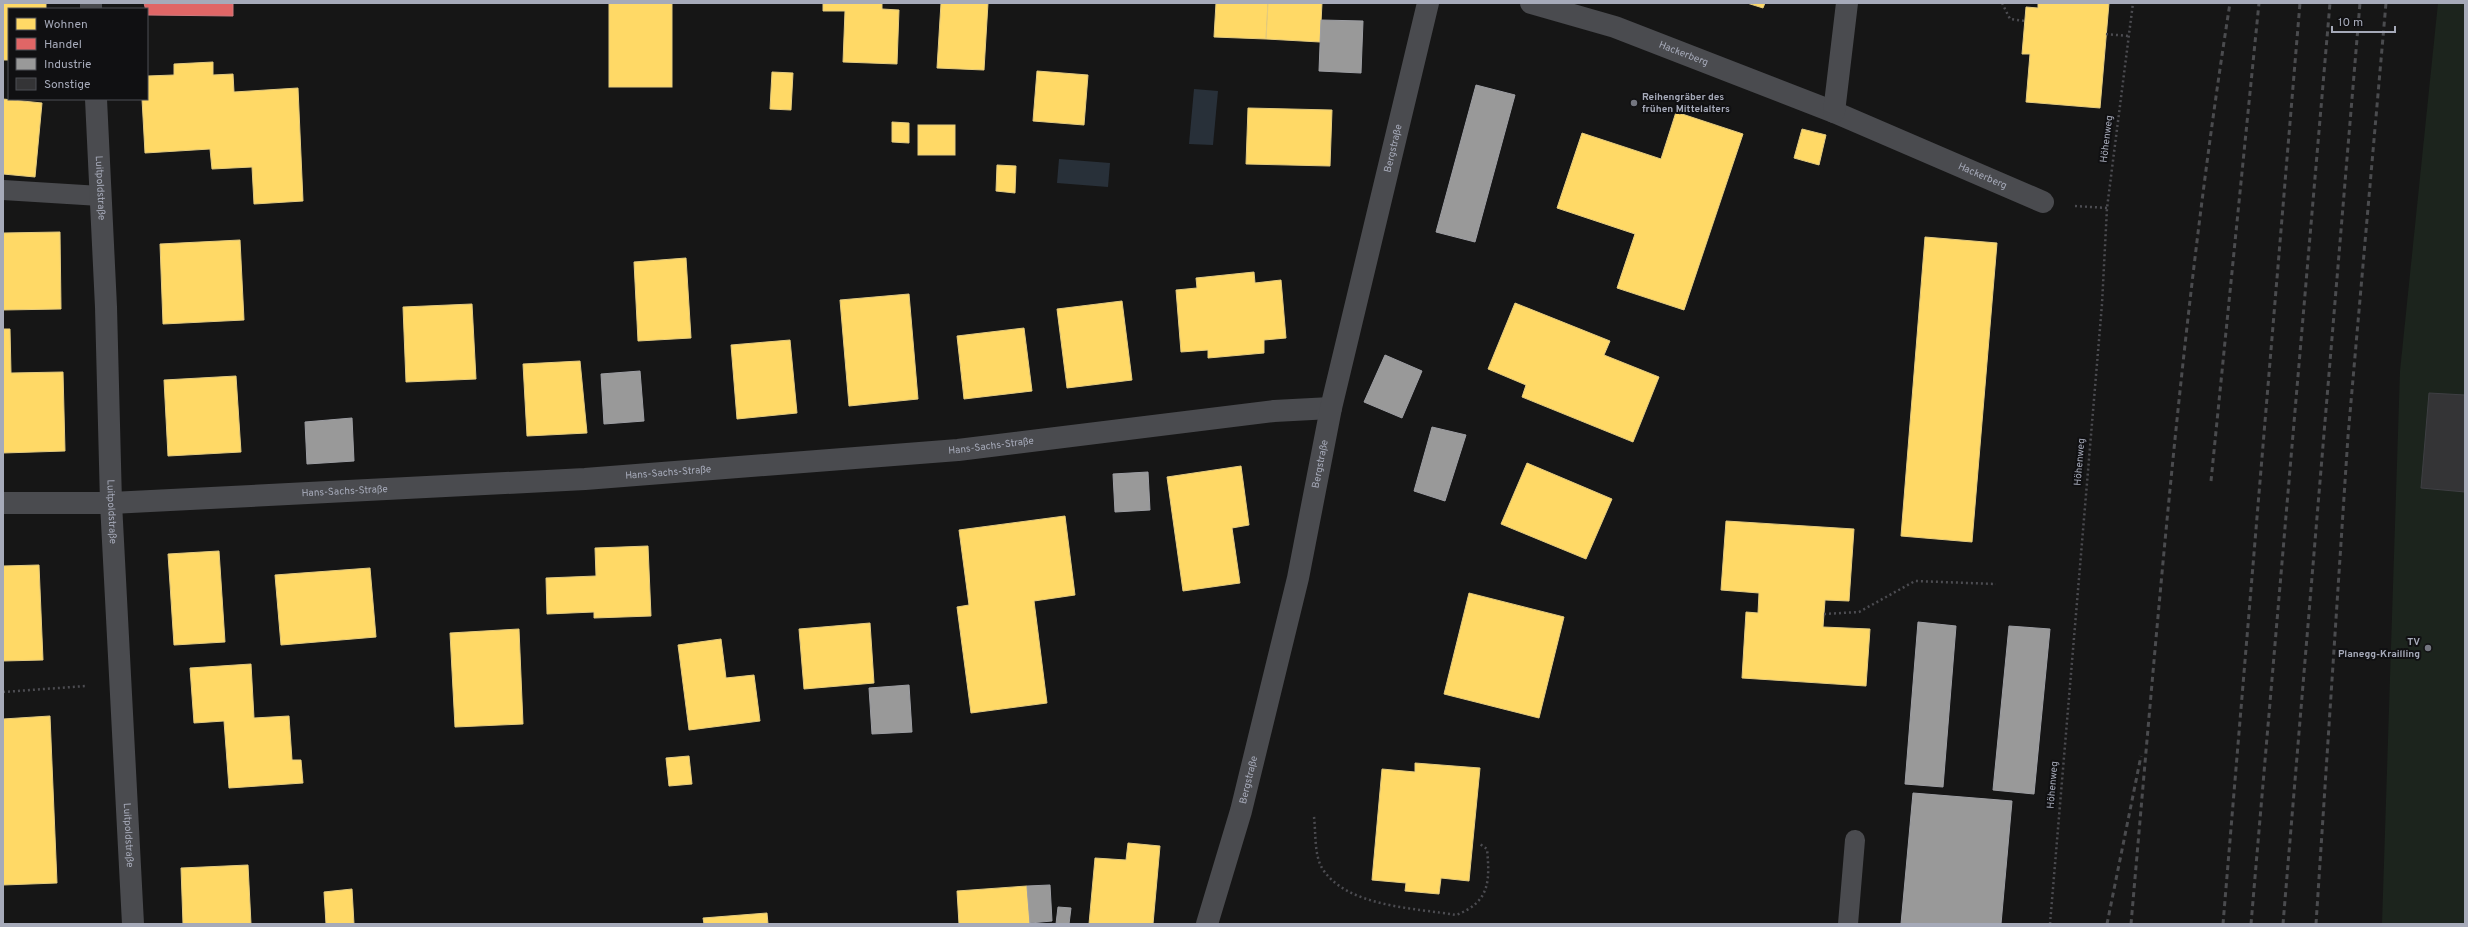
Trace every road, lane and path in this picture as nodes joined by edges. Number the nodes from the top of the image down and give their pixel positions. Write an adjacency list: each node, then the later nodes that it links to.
1 (1428, 3): 14 (street, Bergstraße)
2 (1531, 3): 10 (street, Hackerberg)
3 (1847, 3): 10 (street)
4 (2002, 3): 6 (path)
5 (2133, 3): 8 (path, Höhenweg)
6 (2025, 21)
7 (2106, 34): 8 (path)
8 (2128, 36): 27 (path, Höhenweg)
9 (96, 100): 12 (street, Luitpoldstraße)
10 (1834, 112): 13 (street, Hackerberg)
11 (3, 190): 12 (lane)
12 (100, 196): 15 (street, Luitpoldstraße)
13 (2043, 202)
14 (1331, 408): 15 (street, Hans-Sachs-Straße); 25 (street, Bergstraße)
15 (111, 503): 16 (street, Hans-Sachs-Straße); 19 (street, Luitpoldstraße)
16 (3, 504)
17 (1996, 584): 18 (path)
18 (1824, 614)
19 (120, 683): 20 (path); 24 (street, Luitpoldstraße)
20 (3, 692)
21 (1314, 818): 23 (path)
22 (1855, 840): 26 (lane)
23 (1480, 844)
24 (133, 924)
25 (1207, 924)
26 (1848, 924)
27 (2050, 924)

